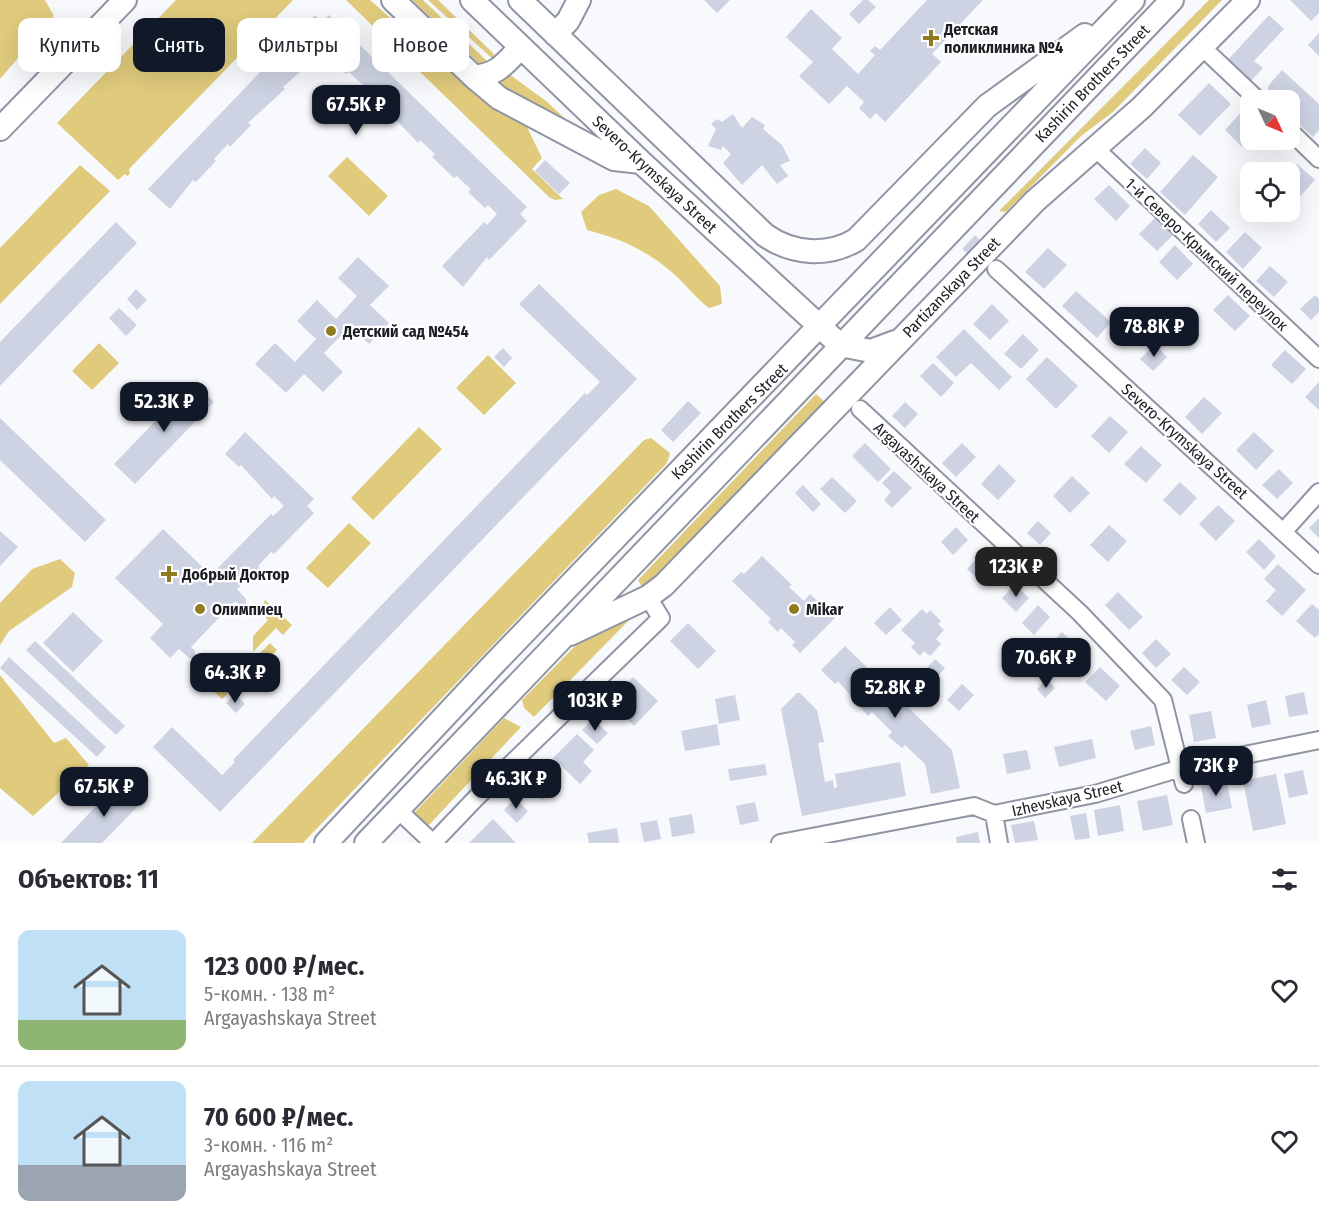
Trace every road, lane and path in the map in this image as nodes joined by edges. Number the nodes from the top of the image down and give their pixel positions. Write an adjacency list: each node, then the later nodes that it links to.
1 (125, 0): 14 (main road)
2 (393, 0): 12 (main road)
3 (472, 0): 10 (main road, Severo-Krymskaya Street)
4 (520, 0): 9 (main road, Severo-Krymskaya Street)
5 (579, 0): 9 (main road)
6 (1172, 0): 22 (main road, Kashirin Brothers Street)
7 (1248, 0): 11 (main road, Partizanskaya Street)
8 (1132, 1): 9 (main road, Severo-Krymskaya Street); 20 (main road, Kashirin Brothers Street)
9 (555, 33)
10 (521, 47): 12 (main road); 18 (main road, Severo-Krymskaya Street)
11 (1202, 47): 13 (street); 16 (main road, Partizanskaya Street)
12 (474, 77): 18 (main road)
13 (1247, 90)
14 (0, 129)
15 (1300, 141): 17 (street)
16 (1096, 149): 21 (main road, Partizanskaya Street); 23 (street, 1-й Северо-Крымский переулок)
17 (1319, 159)
18 (640, 162): 20 (main road, Severo-Krymskaya Street)
19 (996, 269): 26 (street, Severo-Krymskaya Street)
20 (820, 327): 22 (main road, Severo-Krymskaya Street); 36 (main road, Kashirin Brothers Street)
21 (897, 341): 22 (main road); 28 (main road, Partizanskaya Street)
22 (840, 345): 29 (main road, Kashirin Brothers Street)
23 (1319, 359)
24 (860, 409): 31 (street, Argayashskaya Street)
25 (1319, 492): 26 (street)
26 (1284, 531): 27 (street, Severo-Krymskaya Street)
27 (1319, 565)
28 (656, 591): 29 (main road); 38 (street)
29 (558, 640): 32 (main road, Kashirin Brothers Street)
30 (1319, 740): 31 (street, Izhevskaya Street)
31 (1183, 776): 33 (street, Izhevskaya Street)
32 (397, 809): 37 (main road, Kashirin Brothers Street); 38 (street)
33 (994, 814): 35 (street, Izhevskaya Street); 39 (street)
34 (1191, 819): 40 (street)
35 (788, 842)
36 (326, 843)
37 (366, 843)
38 (433, 843)
39 (999, 843)
40 (1196, 843)

